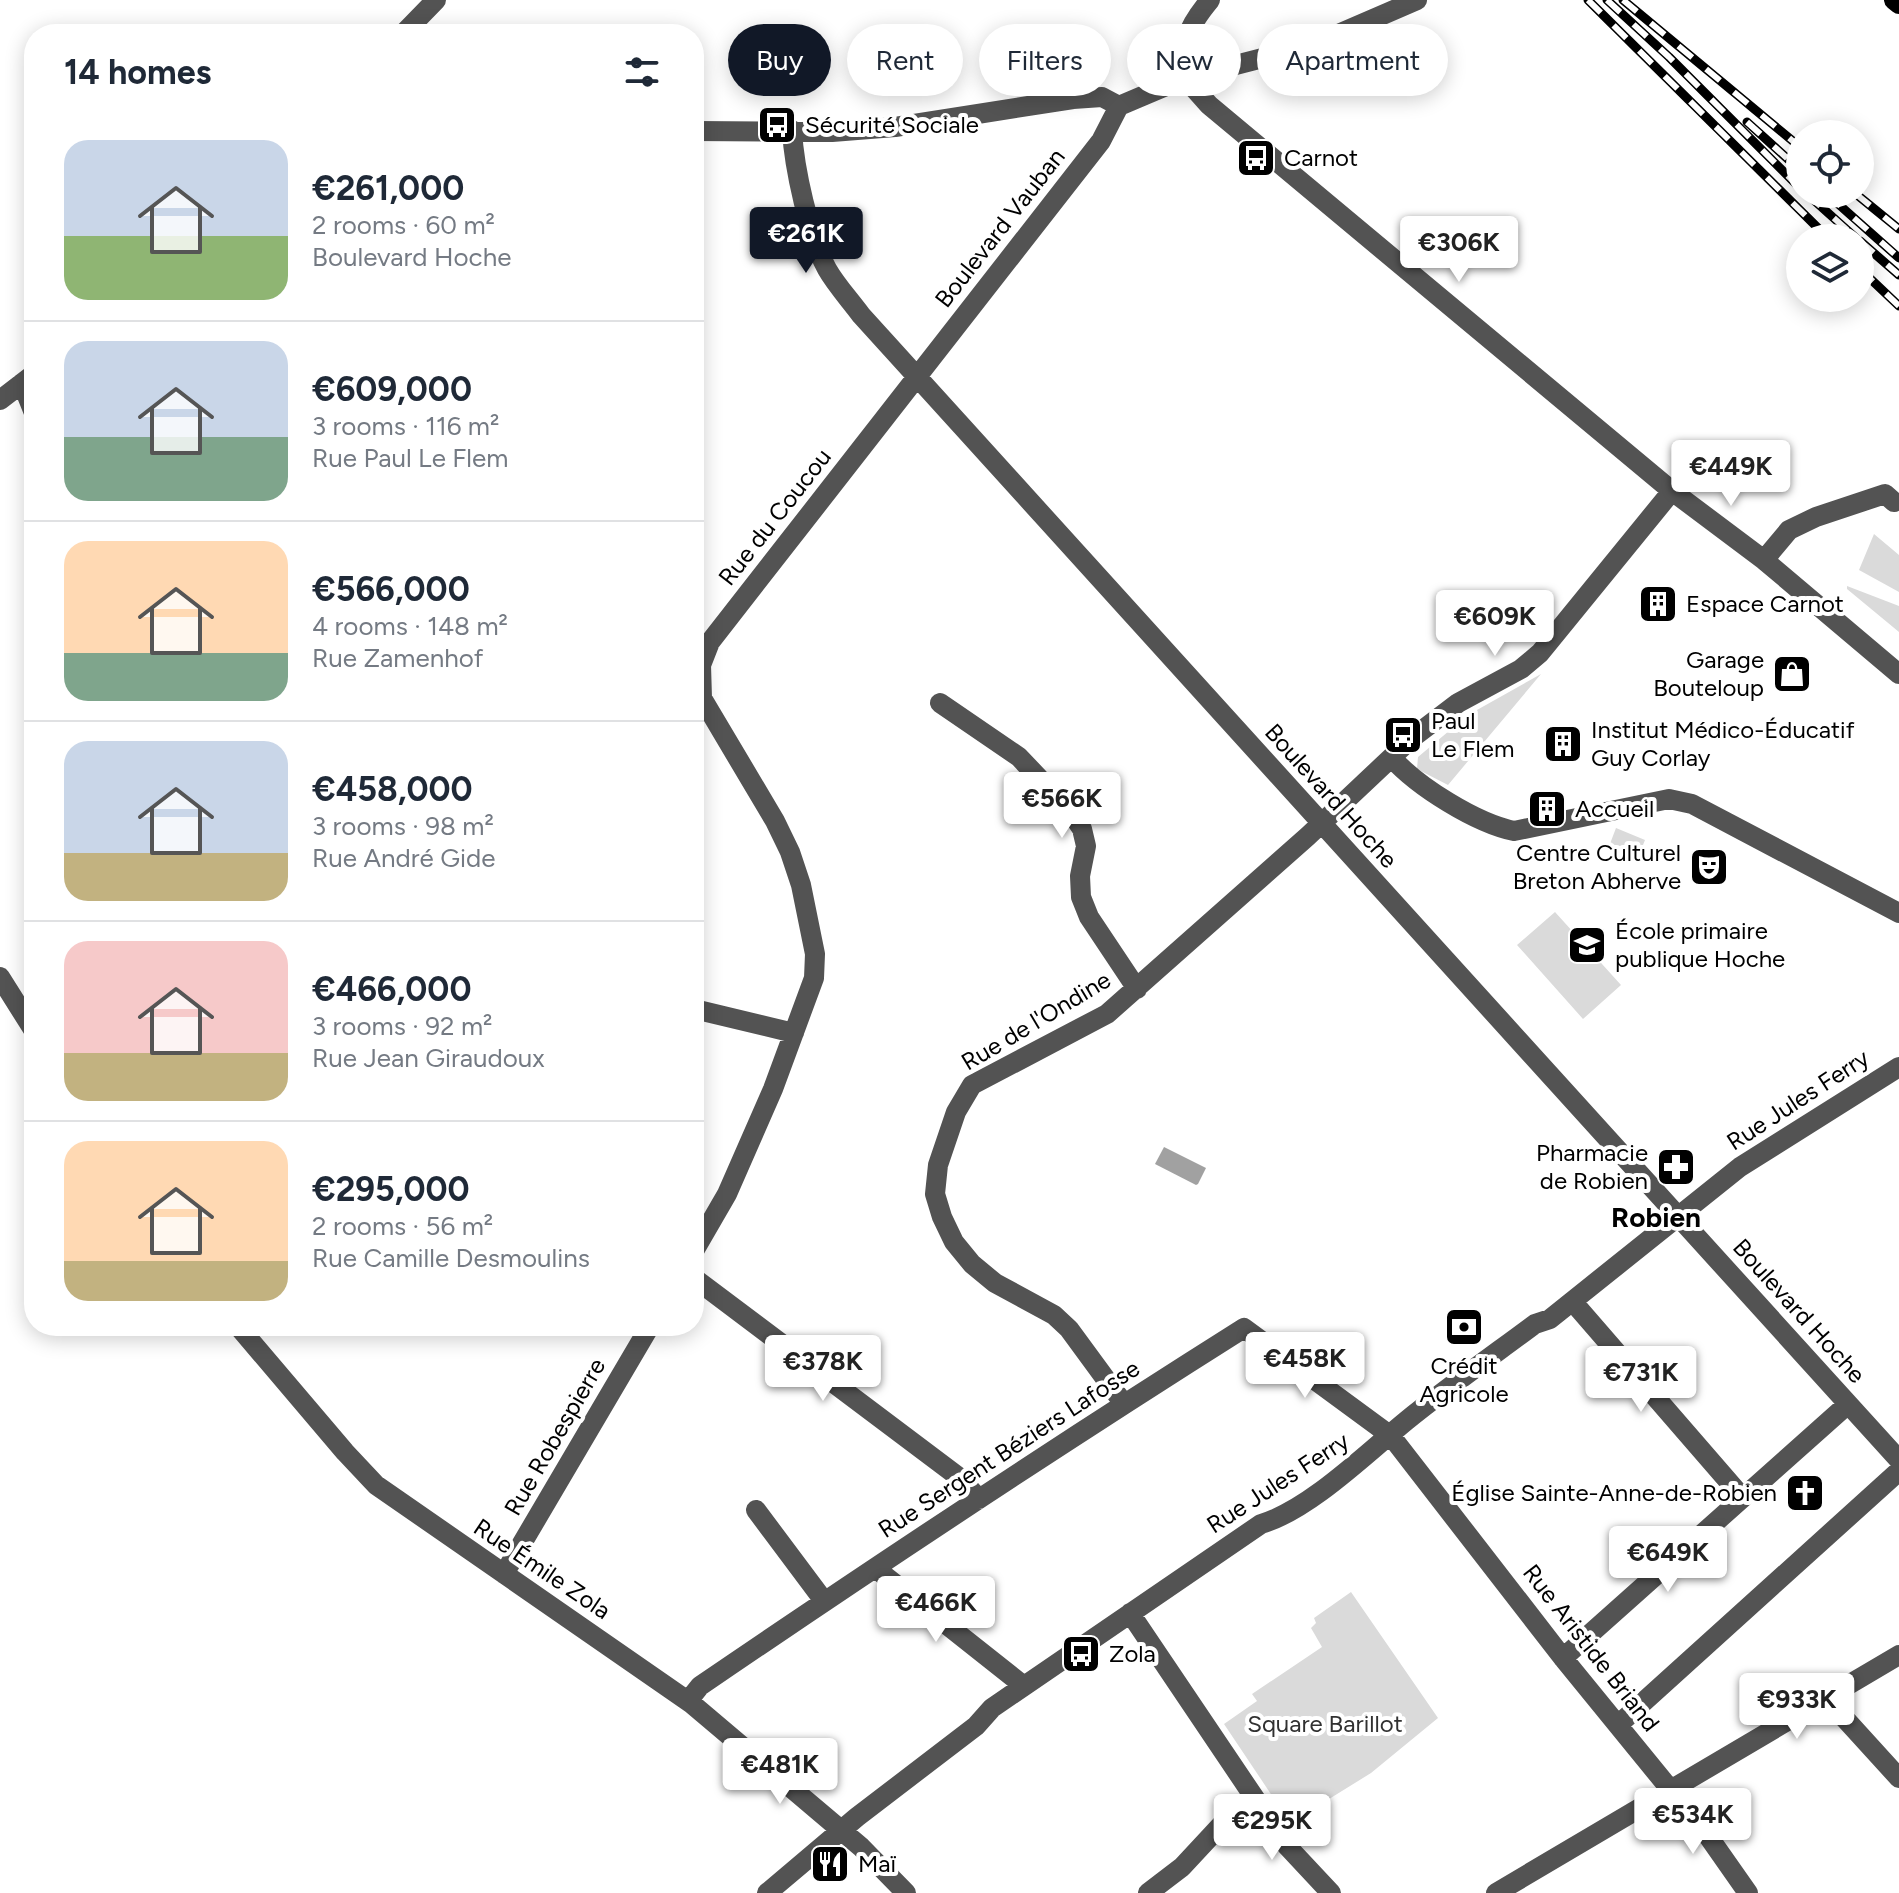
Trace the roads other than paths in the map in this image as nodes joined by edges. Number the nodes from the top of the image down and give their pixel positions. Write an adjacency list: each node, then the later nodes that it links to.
1 (436, 0): 6 (street)
2 (1210, 0): 7 (street)
3 (1417, 0): 8 (street)
4 (1894, 0): 5 (main road)
5 (1899, 4)
6 (413, 24)
7 (1191, 24)
8 (1241, 64)
9 (1143, 96): 11 (street)
10 (1201, 96): 17 (street)
11 (1119, 106): 12 (street); 14 (street, Boulevard Vauban)
12 (792, 130): 13 (street); 14 (street, Boulevard Hoche)
13 (704, 131)
14 (916, 378): 20 (street, Rue du Coucou); 25 (street, Boulevard Hoche)
15 (24, 381): 16 (street)
16 (0, 400)
17 (1672, 491): 19 (street); 24 (street, Rue de l'Ondine)
18 (1894, 502): 19 (street)
19 (1764, 560): 21 (street)
20 (704, 657)
21 (1899, 674)
22 (704, 701): 31 (street)
23 (940, 703): 28 (street)
24 (1392, 758): 25 (street, Rue de l'Ondine); 26 (street)
25 (1321, 824): 28 (street, Rue de l'Ondine); 33 (street, Boulevard Hoche)
26 (1899, 913)
27 (0, 977): 30 (street)
28 (1137, 989): 40 (street, Rue de l'Ondine)
29 (704, 1011): 31 (street)
30 (24, 1015)
31 (794, 1033): 34 (street)
32 (1899, 1067): 33 (street, Rue Jules Ferry)
33 (1678, 1218): 36 (street, Rue Jules Ferry); 41 (street, Boulevard Hoche)
34 (704, 1234)
35 (704, 1286): 46 (street)
36 (1573, 1302): 42 (street, Rue Jules Ferry); 45 (street)
37 (1244, 1328): 40 (street, Rue Sergent Béziers Lafosse); 42 (street, Rue Aristide Briand)
38 (246, 1336): 49 (street, Rue Émile Zola)
39 (644, 1336): 49 (street, Rue Robespierre)
40 (1124, 1404): 46 (street, Rue Sergent Béziers Lafosse)
41 (1848, 1404): 43 (street, Boulevard Hoche); 45 (street)
42 (1391, 1436): 51 (street, Rue Jules Ferry); 53 (street, Rue Aristide Briand)
43 (1899, 1460)
44 (1899, 1471): 57 (street)
45 (1742, 1497): 53 (street)
46 (979, 1499): 48 (street, Rue Sergent Béziers Lafosse)
47 (756, 1510): 50 (street)
48 (875, 1568): 50 (street, Rue Sergent Béziers Lafosse); 54 (street)
49 (504, 1574): 56 (street, Rue Émile Zola)
50 (824, 1601): 56 (street, Rue Sergent Béziers Lafosse)
51 (1130, 1613): 54 (street, Rue Jules Ferry); 60 (street)
52 (1899, 1655): 55 (street)
53 (1563, 1658): 57 (street, Rue Aristide Briand)
54 (1024, 1686): 61 (street, Rue Jules Ferry)
55 (1829, 1696): 58 (street); 59 (street)
56 (688, 1701): 61 (street, Rue Émile Zola)
57 (1618, 1725): 59 (street, Rue Aristide Briand)
58 (1899, 1778)
59 (1672, 1789): 66 (street); 67 (street, Rue Aristide Briand)
60 (1254, 1798): 64 (street); 65 (street)
61 (840, 1830): 62 (street, Rue Jules Ferry); 63 (street, Rue Émile Zola)
62 (767, 1893)
63 (906, 1893)
64 (1148, 1893)
65 (1331, 1893)
66 (1496, 1893)
67 (1748, 1893)

